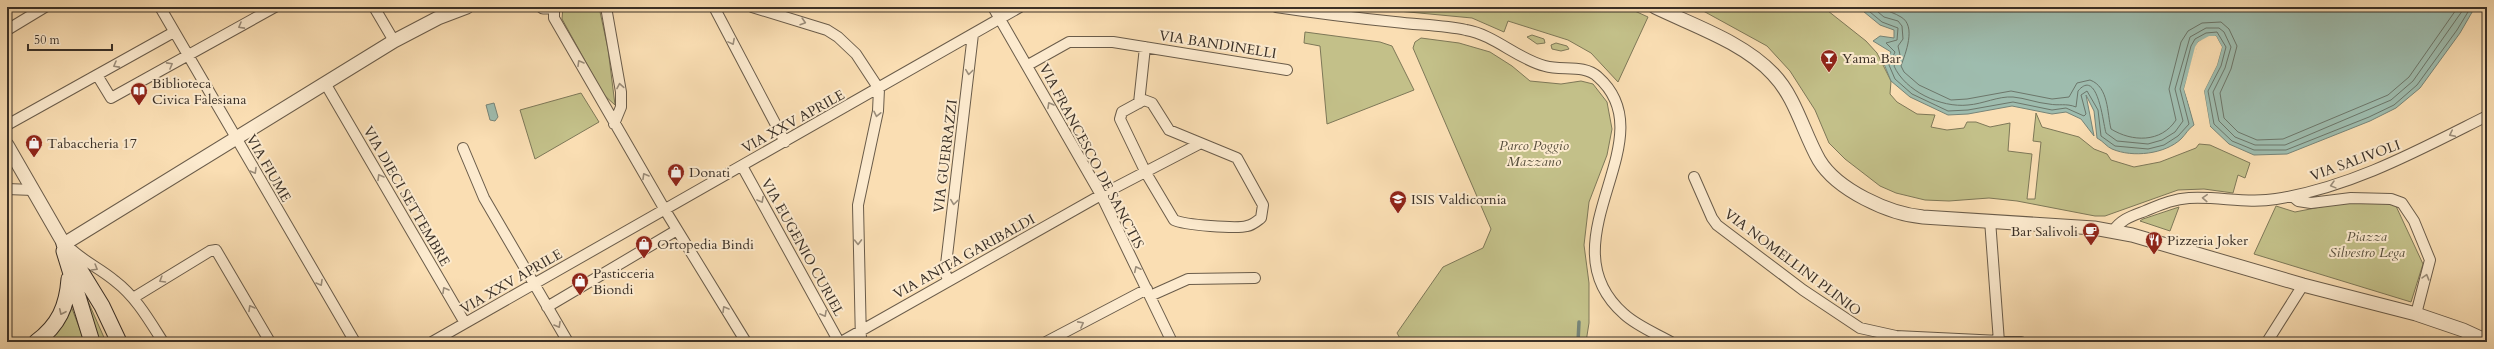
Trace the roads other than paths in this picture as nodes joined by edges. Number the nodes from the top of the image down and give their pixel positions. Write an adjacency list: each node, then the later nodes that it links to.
1 (45, 7): 17 (street)
2 (160, 7): 18 (street, VIA FIUME)
3 (275, 7): 22 (street, one-way to 22)
4 (374, 7): 20 (street)
5 (467, 7): 20 (street)
6 (543, 7): 7 (street)
7 (549, 7)
8 (554, 7): 30 (street, one-way to 8)
9 (606, 7): 30 (street, one-way to 9)
10 (714, 7): 33 (street, one-way to 33)
11 (752, 7): 27 (street, one-way to 27)
12 (994, 7): 16 (street, VIA FRANCESCO DE SANCTIS)
13 (1020, 7): 16 (street, VIA XXV APRILE)
14 (1276, 7): 75 (street)
15 (1655, 7): 45 (street)
16 (1000, 18): 19 (street, VIA XXV APRILE); 23 (street, VIA FRANCESCO DE SANCTIS)
17 (7, 30)
18 (174, 32): 22 (street, VIA FIUME); 25 (street, one-way to 25)
19 (974, 34): 27 (street, VIA XXV APRILE); 51 (street, VIA GUERRAZZI, one-way to 51)
20 (394, 41): 26 (street)
21 (1145, 47): 23 (street, VIA BANDINELLI); 24 (street, VIA BANDINELLI); 28 (street, VIA BANDINELLI)
22 (187, 56): 25 (street, one-way to 22); 32 (street, VIA FIUME)
23 (1028, 65): 42 (street, VIA FRANCESCO DE SANCTIS, one-way to 23)
24 (1287, 70)
25 (98, 75): 31 (street)
26 (325, 83): 32 (street); 58 (street, VIA DIECI SETTEMBRE, one-way to 26)
27 (879, 89): 33 (street, VIA XXV APRILE); 59 (street, one-way to 59)
28 (1139, 103): 34 (street); 38 (street)
29 (2487, 116): 43 (street, VIA SALIVOLI, one-way to 43)
30 (614, 124): 44 (street, one-way to 30)
31 (7, 125)
32 (235, 137): 48 (street); 68 (street, VIA FIUME, one-way to 68)
33 (785, 142): 37 (street, VIA XXV APRILE)
34 (1199, 144): 38 (street, VIA ANITA GARIBALDI); 38 (street)
35 (7, 145): 41 (street)
36 (462, 148): 52 (street)
37 (742, 166): 44 (street, VIA XXV APRILE); 71 (street, VIA EUGENIO CURIEL, one-way to 71)
38 (1146, 173): 42 (street, VIA ANITA GARIBALDI)
39 (1694, 177): 61 (street, VIA NOMELLINI PLINIO)
40 (7, 189): 41 (street)
41 (33, 190): 48 (street)
42 (1101, 195): 51 (street, VIA ANITA GARIBALDI); 54 (street, VIA FRANCESCO DE SANCTIS, one-way to 42)
43 (2292, 196): 47 (street, VIA SALIVOLI, one-way to 47); 57 (street, one-way to 43)
44 (665, 210): 46 (street); 52 (street, VIA XXV APRILE)
45 (1990, 220): 47 (street); 61 (street)
46 (677, 230): 56 (street); 70 (street, one-way to 46)
47 (2113, 231): 53 (street)
48 (64, 244): 49 (main road); 55 (street, one-way to 55); 65 (main road)
49 (70, 274): 63 (main road, one-way to 63); 64 (main road)
50 (1255, 278): 54 (street)
51 (949, 280): 59 (street, VIA ANITA GARIBALDI)
52 (534, 284): 56 (street); 58 (street, VIA XXV APRILE)
53 (2303, 285): 57 (street); 77 (street)
54 (1148, 293): 73 (street, one-way to 54); 74 (street, VIA FRANCESCO DE SANCTIS)
55 (133, 298): 66 (street); 67 (street, one-way to 55)
56 (547, 307): 69 (street, one-way to 69)
57 (2416, 314): 62 (street)
58 (465, 323): 60 (street, VIA XXV APRILE)
59 (861, 329): 71 (street, VIA ANITA GARIBALDI); 72 (street)
60 (439, 340)
61 (1998, 341): 76 (street, VIA NOMELLINI PLINIO)
62 (2487, 341)
63 (36, 342)
64 (92, 342)
65 (119, 342)
66 (163, 342)
67 (270, 342)
68 (355, 342)
69 (568, 342)
70 (746, 342)
71 (840, 342)
72 (862, 342)
73 (1046, 342)
74 (1172, 342)
75 (1671, 342)
76 (2021, 342)
77 (2267, 342)

